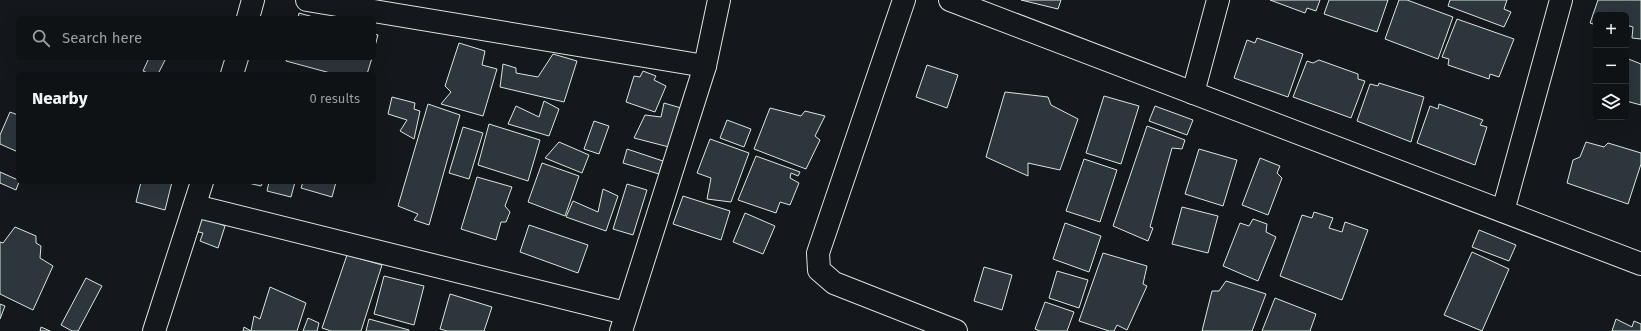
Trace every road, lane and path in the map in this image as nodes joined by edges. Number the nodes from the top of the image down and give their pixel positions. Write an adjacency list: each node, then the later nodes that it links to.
1 (253, 0): 8 (street)
2 (307, 0): 10 (street)
3 (720, 0): 10 (street)
4 (904, 0): 19 (street)
5 (950, 0): 12 (street)
6 (1218, 0): 12 (street)
7 (1561, 0): 15 (street)
8 (249, 16)
9 (236, 60): 11 (street)
10 (705, 66): 17 (street)
11 (233, 72)
12 (1193, 93): 15 (street)
13 (201, 184): 14 (street)
14 (195, 206): 17 (street); 18 (street)
15 (1502, 211): 16 (street)
16 (1641, 264)
17 (623, 322)
18 (154, 331)
19 (956, 331)

